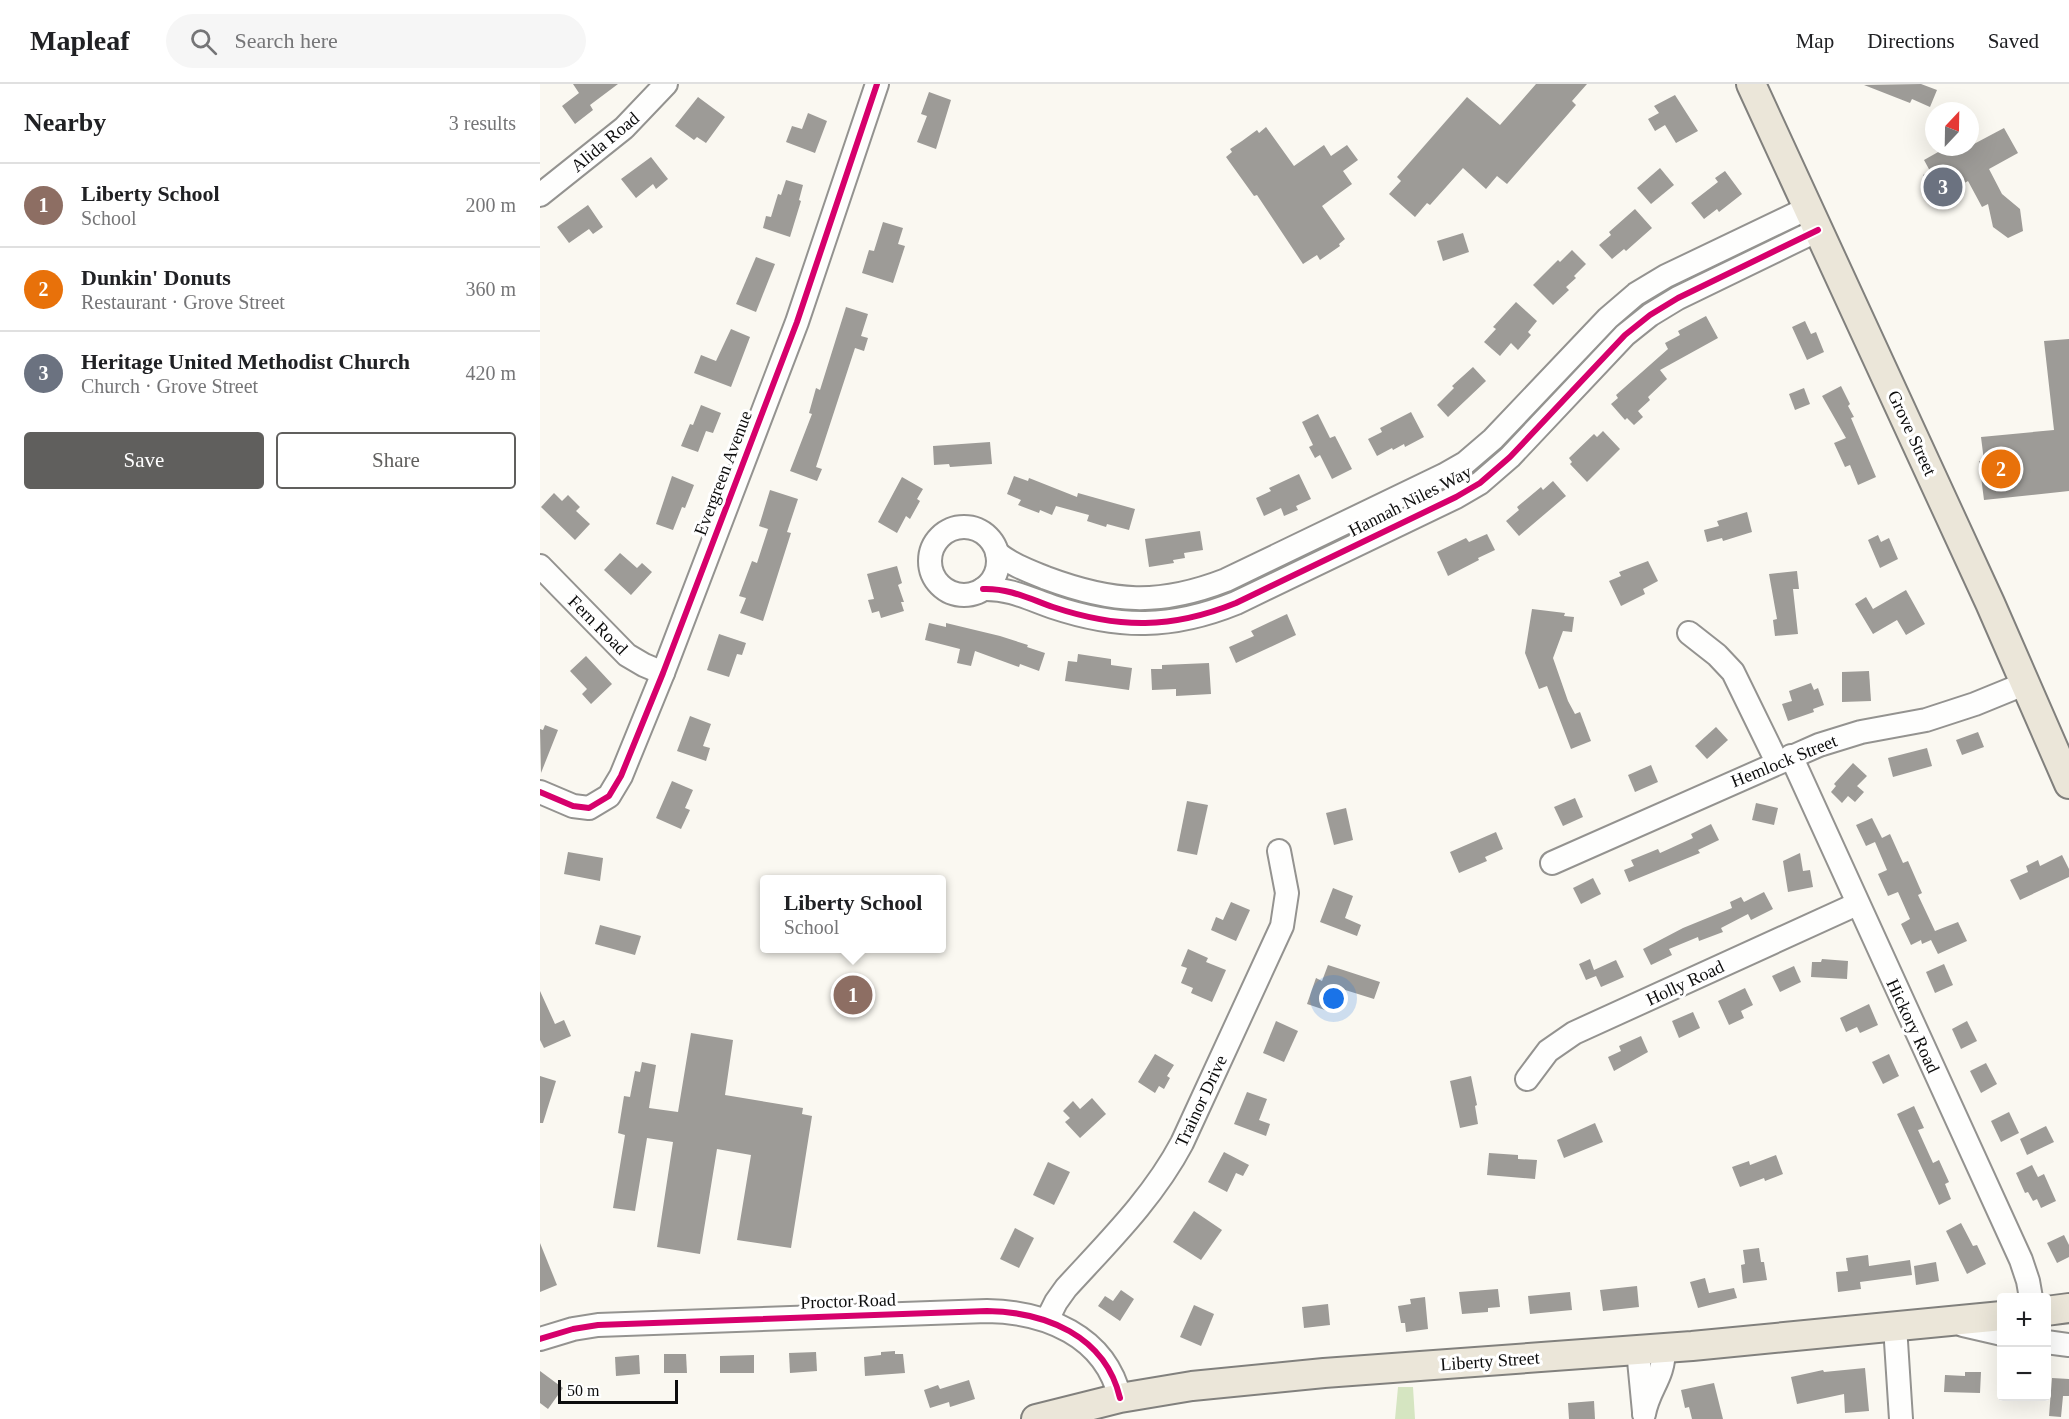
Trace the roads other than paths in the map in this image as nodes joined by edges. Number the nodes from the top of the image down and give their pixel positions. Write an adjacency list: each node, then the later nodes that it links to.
1 (666, 84): 4 (street, Alida Road)
2 (878, 84): 14 (street, Evergreen Avenue)
3 (1751, 84): 5 (main road, Grove Street)
4 (540, 195)
5 (1813, 219): 6 (street, Hannah Niles Way); 7 (street, Hannah Niles Way); 15 (main road, Grove Street)
6 (1540, 390): 7 (street); 8 (street, Hannah Niles Way)
7 (1558, 407): 9 (street, Hannah Niles Way)
8 (1335, 528): 9 (street); 10 (street, Hannah Niles Way)
9 (1346, 550): 12 (street, Hannah Niles Way)
10 (997, 552): 12 (street); 12 (street, Hannah Niles Way)
11 (540, 566): 14 (street, Fern Road)
12 (983, 589)
13 (1689, 633): 16 (street, Hickory Road)
14 (663, 673): 18 (street, Evergreen Avenue)
15 (2024, 684): 16 (street, Hemlock Street); 17 (main road, Grove Street)
16 (1784, 759): 20 (street, Hemlock Street); 21 (street, Hickory Road)
17 (2069, 784)
18 (540, 792)
19 (1279, 851): 27 (street, Trainor Drive)
20 (1552, 862)
21 (1857, 904): 22 (street, Holly Road); 23 (street, Hickory Road)
22 (1527, 1079)
23 (2030, 1293)
24 (2069, 1308): 25 (main road)
25 (2051, 1310)
26 (1997, 1316): 28 (main road, Liberty Street)
27 (1047, 1320): 31 (street, Proctor Road); 35 (street, Proctor Road)
28 (1947, 1321): 29 (main road, Liberty Street); 30 (street, Liberty Street)
29 (1894, 1326): 34 (main road, Liberty Street); 38 (street)
30 (1997, 1333)
31 (540, 1339)
32 (2051, 1342): 33 (street)
33 (2069, 1344)
34 (1651, 1349): 35 (main road, Liberty Street); 36 (street)
35 (1120, 1398): 37 (main road, Liberty Street)
36 (1644, 1416)
37 (1036, 1419)
38 (1901, 1419)

